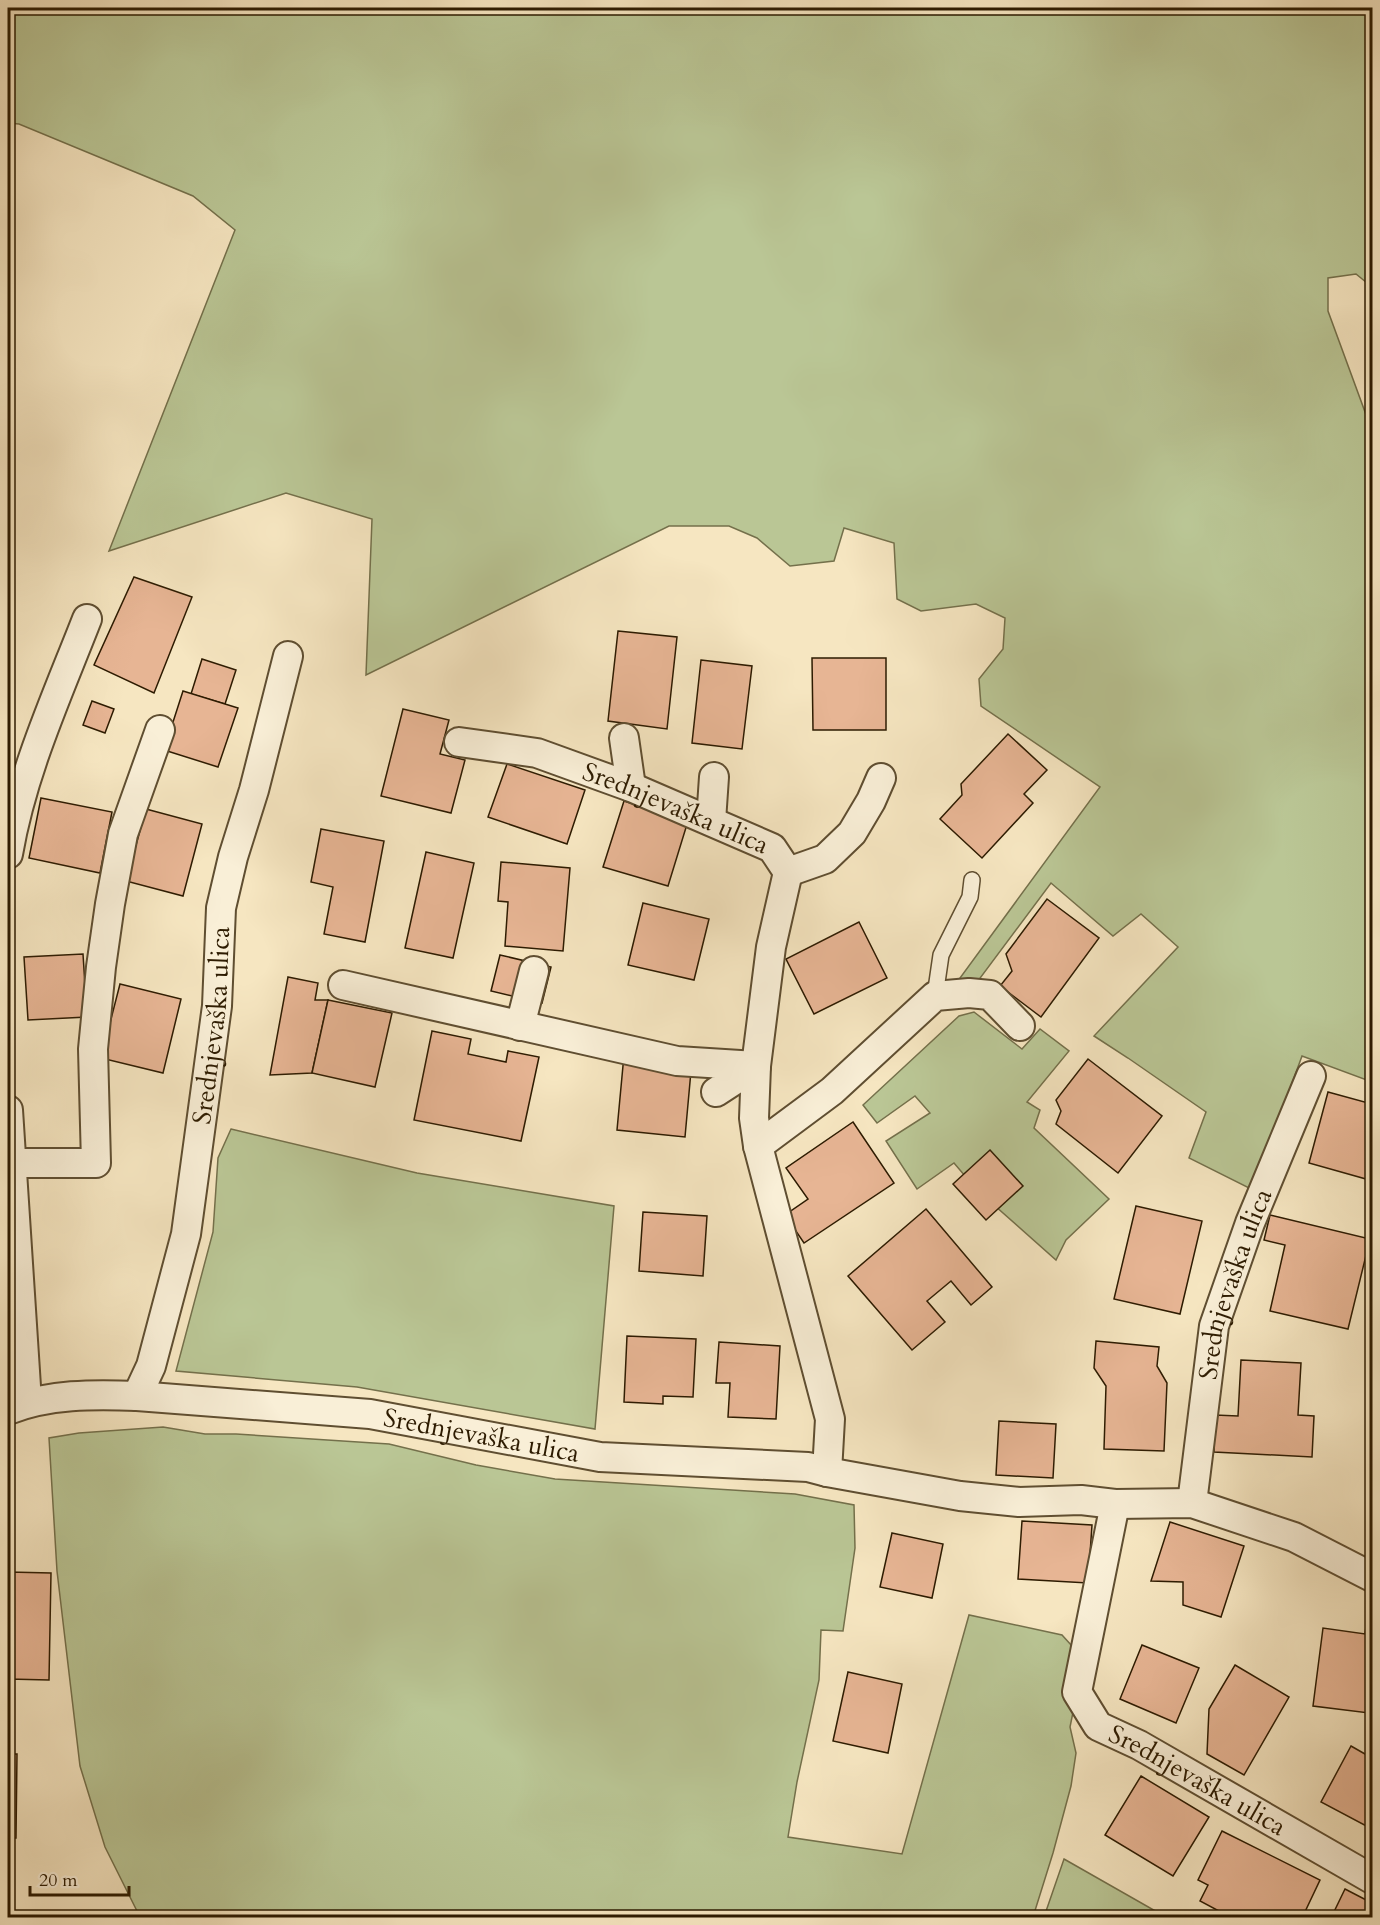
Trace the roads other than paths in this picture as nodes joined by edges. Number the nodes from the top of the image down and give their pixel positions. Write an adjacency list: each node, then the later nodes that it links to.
1 (87, 619): 10 (street)
2 (288, 656): 24 (street, Srednjevaška ulica)
3 (160, 730): 23 (street)
4 (624, 738): 8 (street)
5 (459, 742): 8 (street, Srednjevaška ulica)
6 (714, 777): 9 (street)
7 (881, 778): 11 (street)
8 (631, 787): 9 (street, Srednjevaška ulica)
9 (711, 820): 11 (street, Srednjevaška ulica)
10 (8, 854)
11 (789, 872): 18 (street, Srednjevaška ulica)
12 (972, 880): 15 (lane)
13 (534, 971): 16 (street)
14 (343, 985): 16 (street)
15 (935, 996): 17 (street); 22 (street)
16 (520, 1026): 18 (street)
17 (1020, 1026)
18 (756, 1066): 20 (street); 22 (street, Srednjevaška ulica)
19 (1311, 1076): 27 (street, Srednjevaška ulica)
20 (716, 1092)
21 (8, 1110): 23 (street, Srednjevaška ulica)
22 (758, 1146): 26 (street, Srednjevaška ulica)
23 (11, 1163): 25 (street, Srednjevaška ulica)
24 (137, 1395): 25 (street, Srednjevaška ulica); 26 (street, Srednjevaška ulica)
25 (17, 1406)
26 (827, 1472): 28 (street, Srednjevaška ulica)
27 (1192, 1503): 28 (street, Srednjevaška ulica); 29 (street, Srednjevaška ulica)
28 (1115, 1504): 30 (street, Srednjevaška ulica)
29 (1372, 1577)
30 (1372, 1879)

